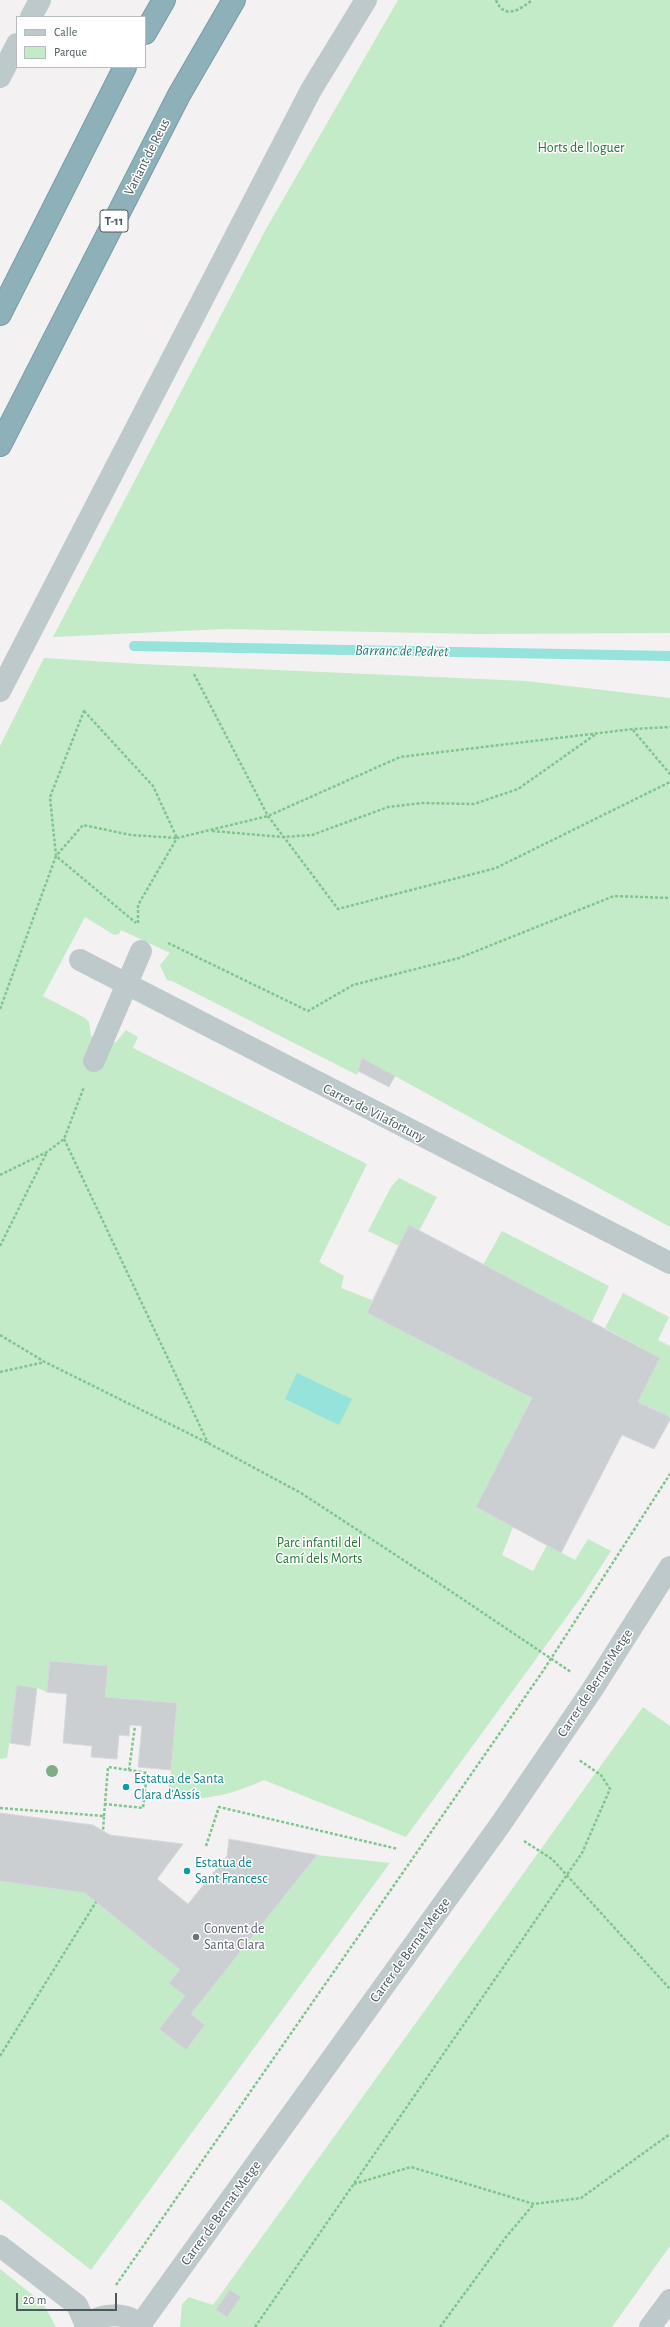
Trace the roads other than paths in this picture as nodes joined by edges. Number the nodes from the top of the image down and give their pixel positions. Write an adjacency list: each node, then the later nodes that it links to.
1 (40, 0): 5 (street)
2 (164, 0): 6 (highway)
3 (234, 0): 11 (highway, Variant de Reus / T-11)
4 (366, 0): 12 (street)
5 (32, 16)
6 (146, 31)
7 (16, 46): 9 (street)
8 (124, 68): 10 (highway)
9 (0, 77)
10 (0, 314)
11 (0, 445)
12 (0, 691)
13 (141, 951): 15 (street)
14 (80, 960): 15 (street, Carrer de Vilafortuny)
15 (127, 984): 16 (street); 17 (street, Carrer de Vilafortuny)
16 (94, 1061)
17 (670, 1263)
18 (670, 1567): 22 (street, Carrer de Bernat Metge)
19 (0, 2246): 21 (street)
20 (670, 2300): 23 (street)
21 (86, 2326): 22 (street)
22 (141, 2326)
23 (650, 2327)

